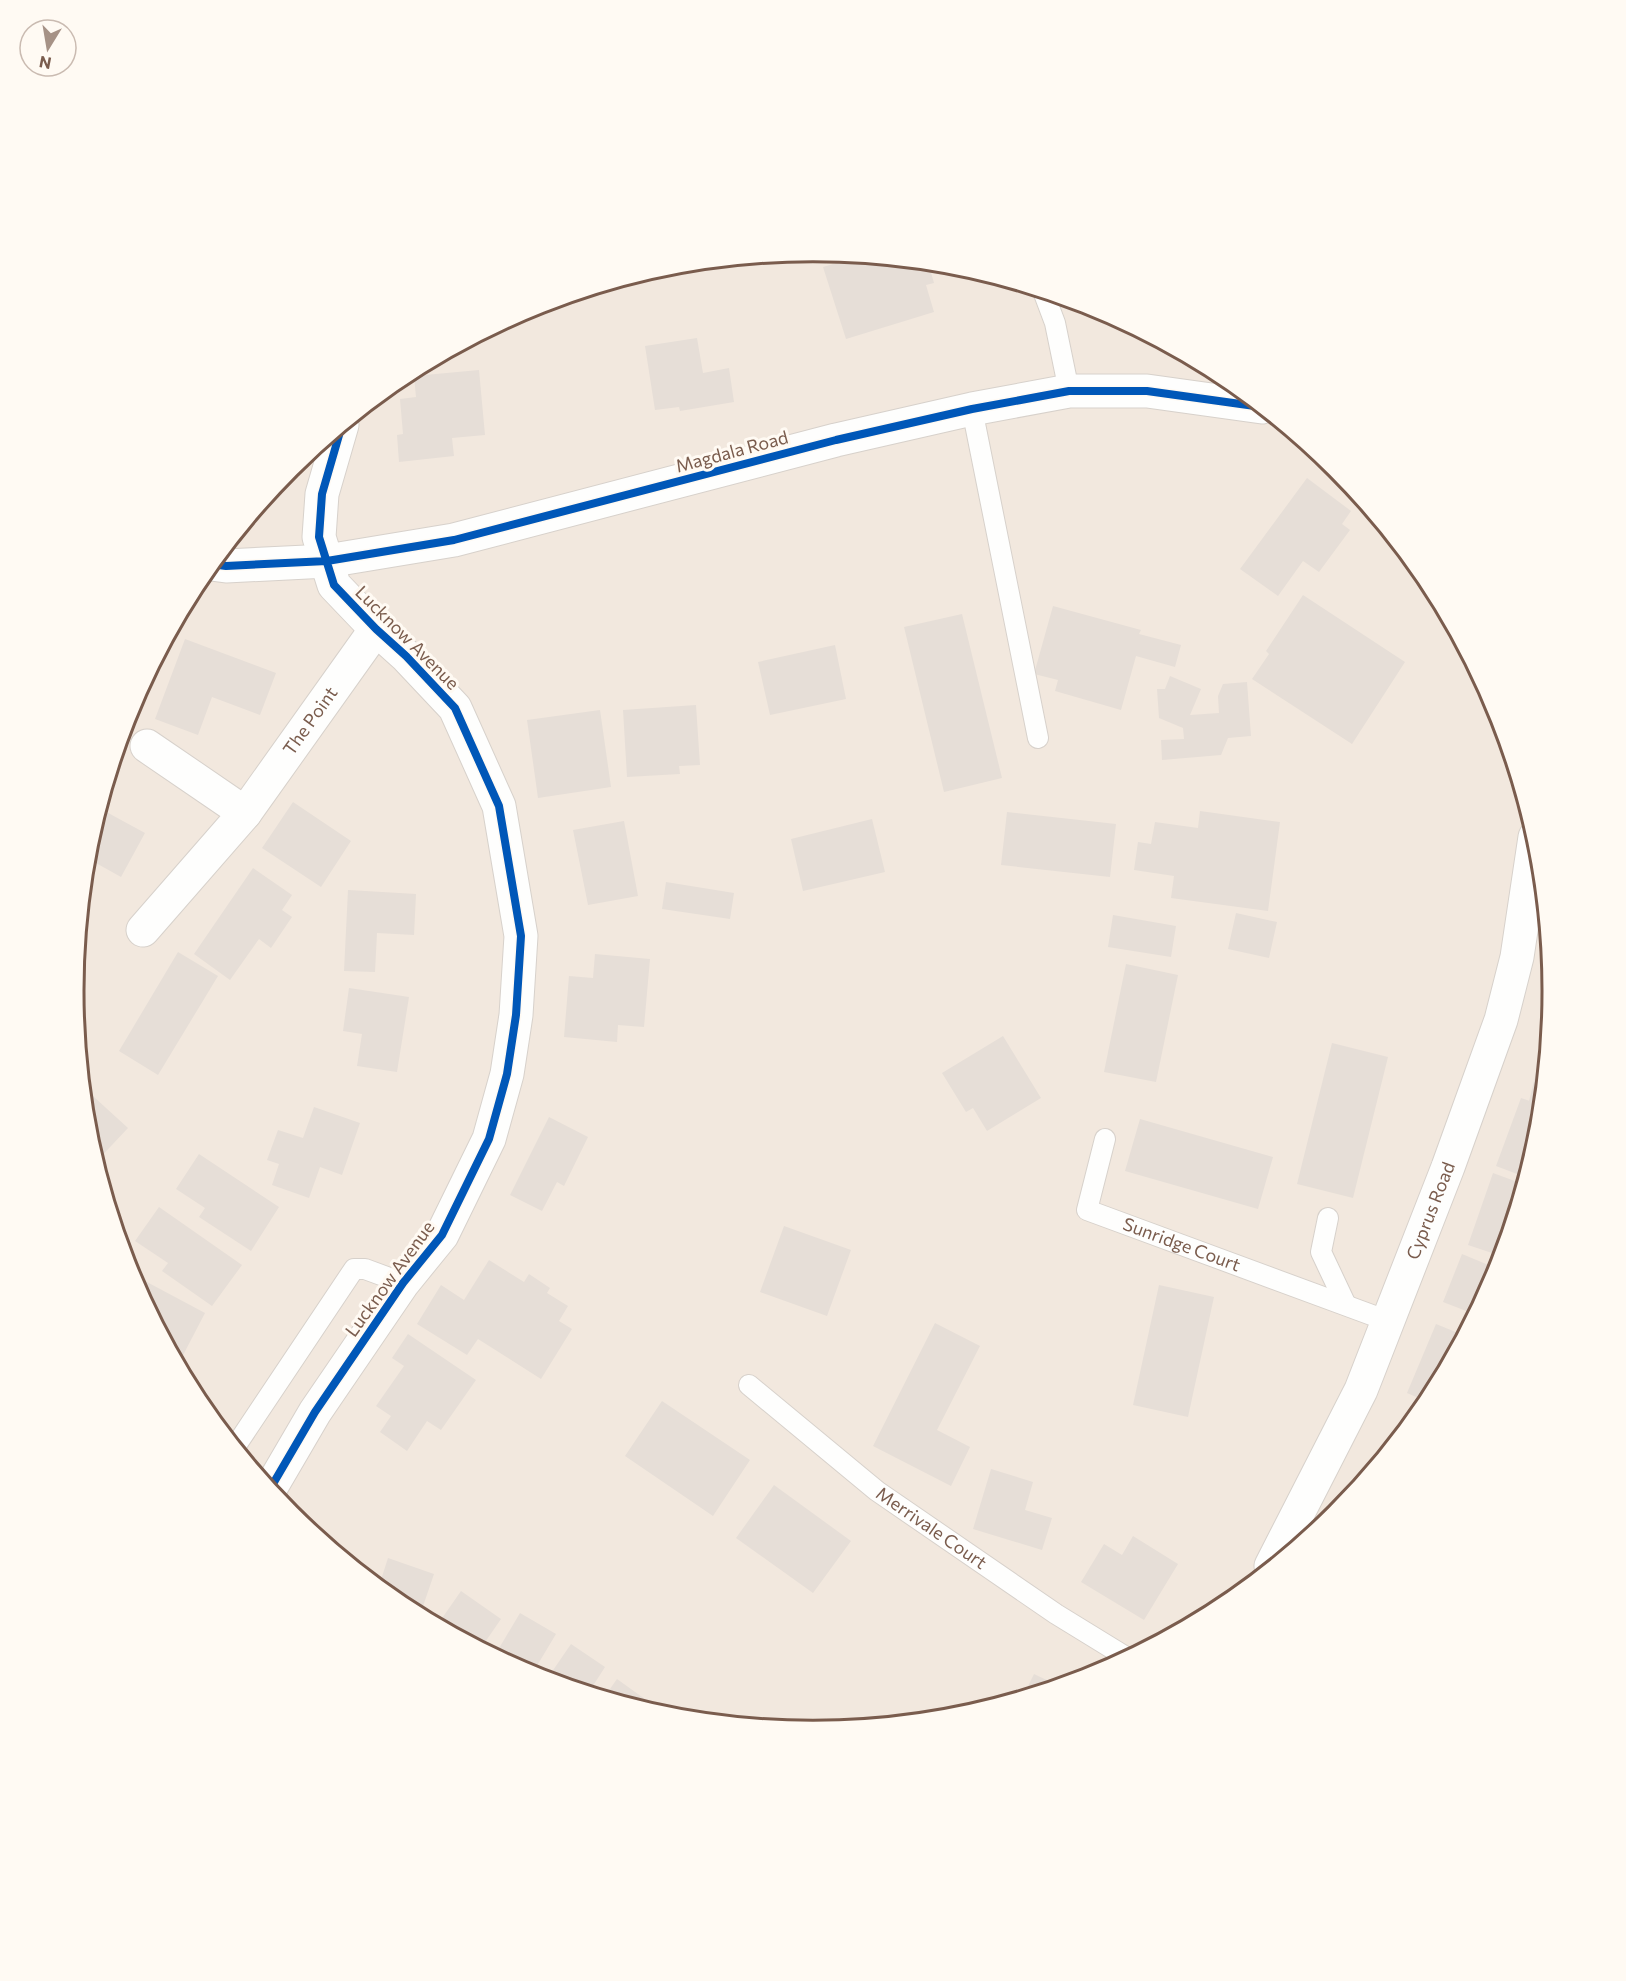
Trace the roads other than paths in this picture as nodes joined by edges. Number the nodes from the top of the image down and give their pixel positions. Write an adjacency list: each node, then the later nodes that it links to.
1 (1045, 300): 2 (lane)
2 (1069, 391): 3 (street, Magdala Road); 4 (street, Magdala Road)
3 (1247, 405)
4 (972, 409): 6 (street, Magdala Road); 9 (lane)
5 (339, 437): 6 (street, Lucknow Avenue)
6 (327, 561): 7 (street, Magdala Road); 8 (street, Lucknow Avenue)
7 (221, 565)
8 (376, 628): 11 (street, The Point); 16 (street, Lucknow Avenue)
9 (1038, 738)
10 (147, 746): 11 (street)
11 (245, 813): 13 (street, The Point)
12 (1531, 865): 18 (street, Cyprus Road)
13 (143, 930)
14 (1105, 1139): 17 (lane, Sunridge Court)
15 (1328, 1218): 17 (lane)
16 (403, 1284): 20 (lane, Lucknow Avenue); 21 (street, Lucknow Avenue)
17 (1346, 1305): 18 (lane, Sunridge Court)
18 (1388, 1321): 22 (street, Cyprus Road)
19 (749, 1384): 23 (lane, Merrivale Court)
20 (240, 1441)
21 (275, 1481)
22 (1278, 1552)
23 (1117, 1652)

